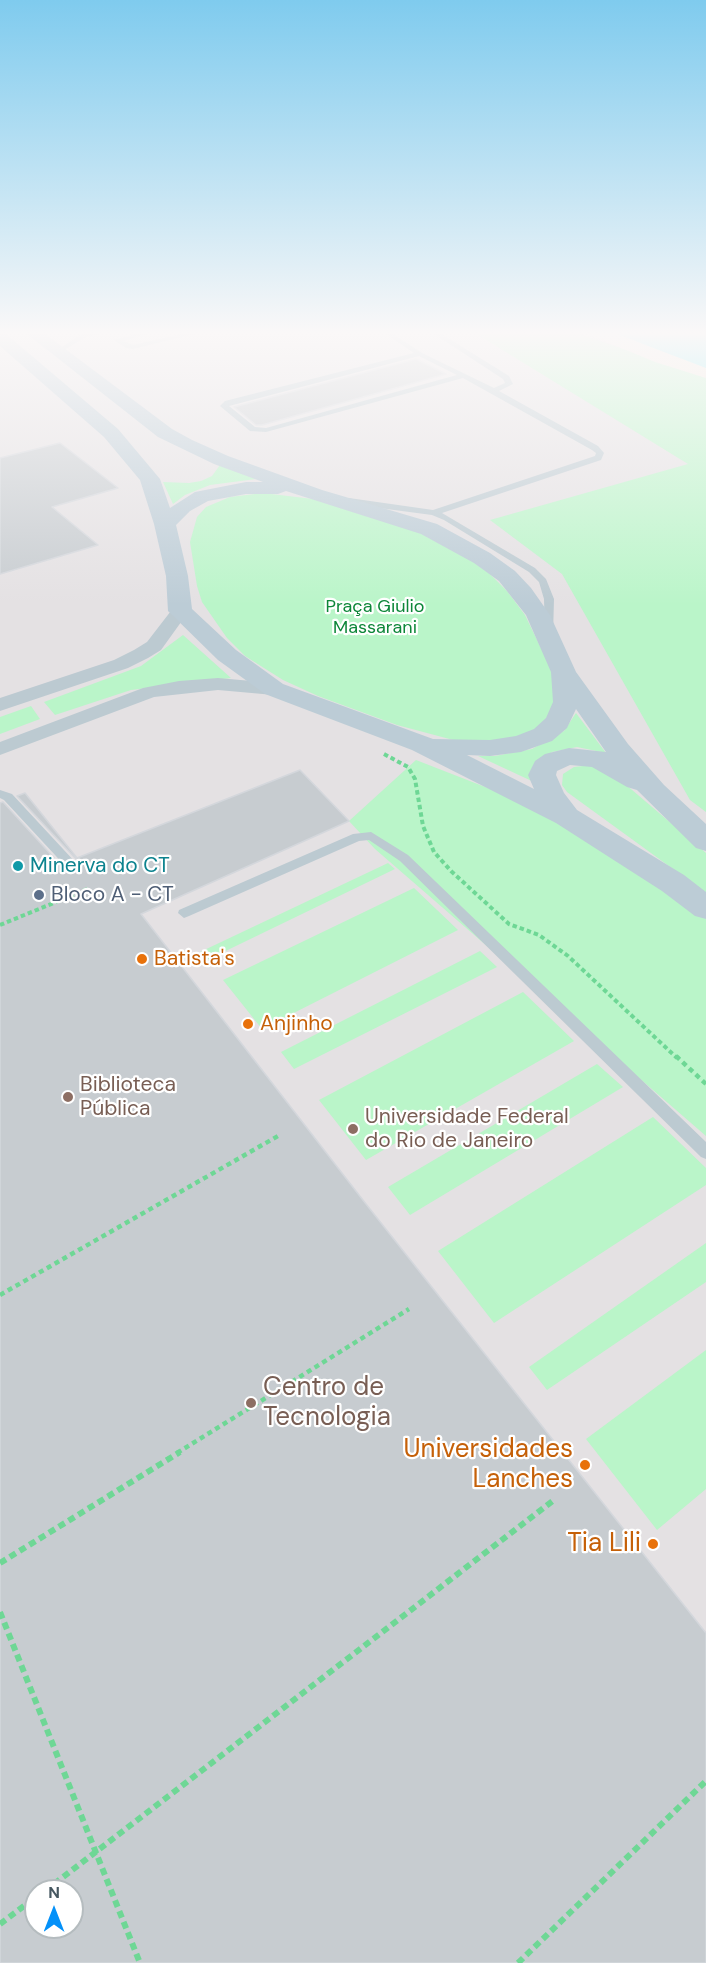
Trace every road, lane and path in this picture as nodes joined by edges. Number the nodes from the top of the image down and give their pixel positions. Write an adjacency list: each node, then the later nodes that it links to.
1 (98, 422): 8 (street)
2 (150, 422): 6 (street)
3 (244, 422): 4 (lane)
4 (296, 422)
5 (548, 422): 7 (lane)
6 (323, 496): 7 (lane); 8 (street); 10 (street)
7 (434, 513): 10 (lane)
8 (165, 524): 9 (street)
9 (180, 611): 12 (street); 13 (street)
10 (550, 638): 11 (street)
11 (564, 672): 14 (street); 16 (street)
12 (274, 689): 14 (street); 15 (street)
13 (0, 705)
14 (422, 744): 18 (street)
15 (0, 749)
16 (654, 791): 18 (street); 19 (street)
17 (0, 794): 20 (lane)
18 (568, 817): 22 (street)
19 (706, 841)
20 (72, 866)
21 (90, 888): 24 (path)
22 (706, 908)
23 (184, 913): 26 (lane)
24 (0, 925)
25 (278, 1136): 27 (path)
26 (706, 1152)
27 (0, 1295)
28 (410, 1309): 30 (path)
29 (554, 1500): 33 (path)
30 (0, 1563)
31 (0, 1612): 33 (path)
32 (706, 1781): 38 (path)
33 (96, 1853): 34 (path); 37 (path)
34 (61, 1879)
35 (24, 1906): 36 (path)
36 (0, 1924)
37 (140, 1963)
38 (518, 1963)

